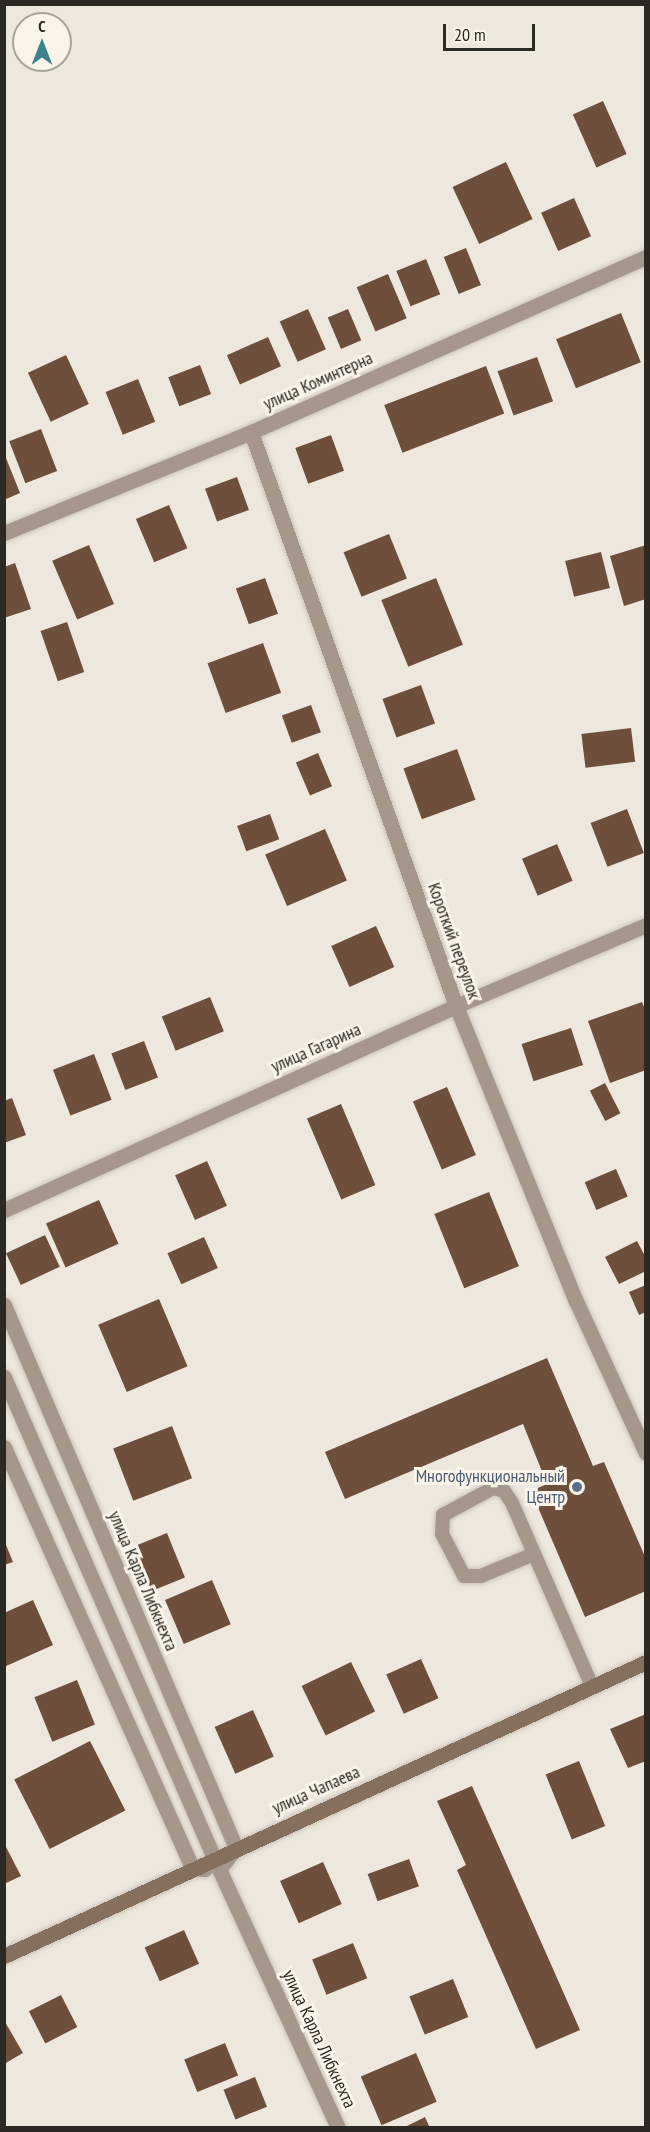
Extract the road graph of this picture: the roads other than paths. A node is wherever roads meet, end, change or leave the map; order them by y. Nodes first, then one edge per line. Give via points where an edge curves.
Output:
1 (645, 257) edge
2 (251, 432) junction
3 (4, 533) edge
4 (645, 925) edge
5 (456, 1006) junction
6 (4, 1210) edge
7 (4, 1305) edge
8 (4, 1377) edge
9 (4, 1447) edge
10 (645, 1453) edge
11 (534, 1554) junction
12 (645, 1662) edge
13 (592, 1686) junction
14 (236, 1848) junction
15 (216, 1863) junction
16 (192, 1868) junction
17 (4, 1956) edge
18 (338, 2127) edge

1 - 2 street, улица Коминтерна
2 - 3 street, улица Коминтерна
2 - 5 street, Короткий переулок
4 - 5 street, улица Гагарина
5 - 6 street, улица Гагарина
5 - 10 street, Короткий переулок via 576,1301
7 - 14 street, улица Карла Либкнехта
8 - 15 street, улица Карла Либкнехта
9 - 16 street
11 - 11 lane via 504,1491 494,1488 443,1515 442,1534 464,1576 481,1576
11 - 13 lane
12 - 13 main road, улица Чапаева
13 - 14 main road, улица Чапаева
14 - 15 main road, улица Чапаева
15 - 16 main road, улица Чапаева
15 - 18 street, улица Карла Либкнехта
16 - 17 main road, улица Чапаева

